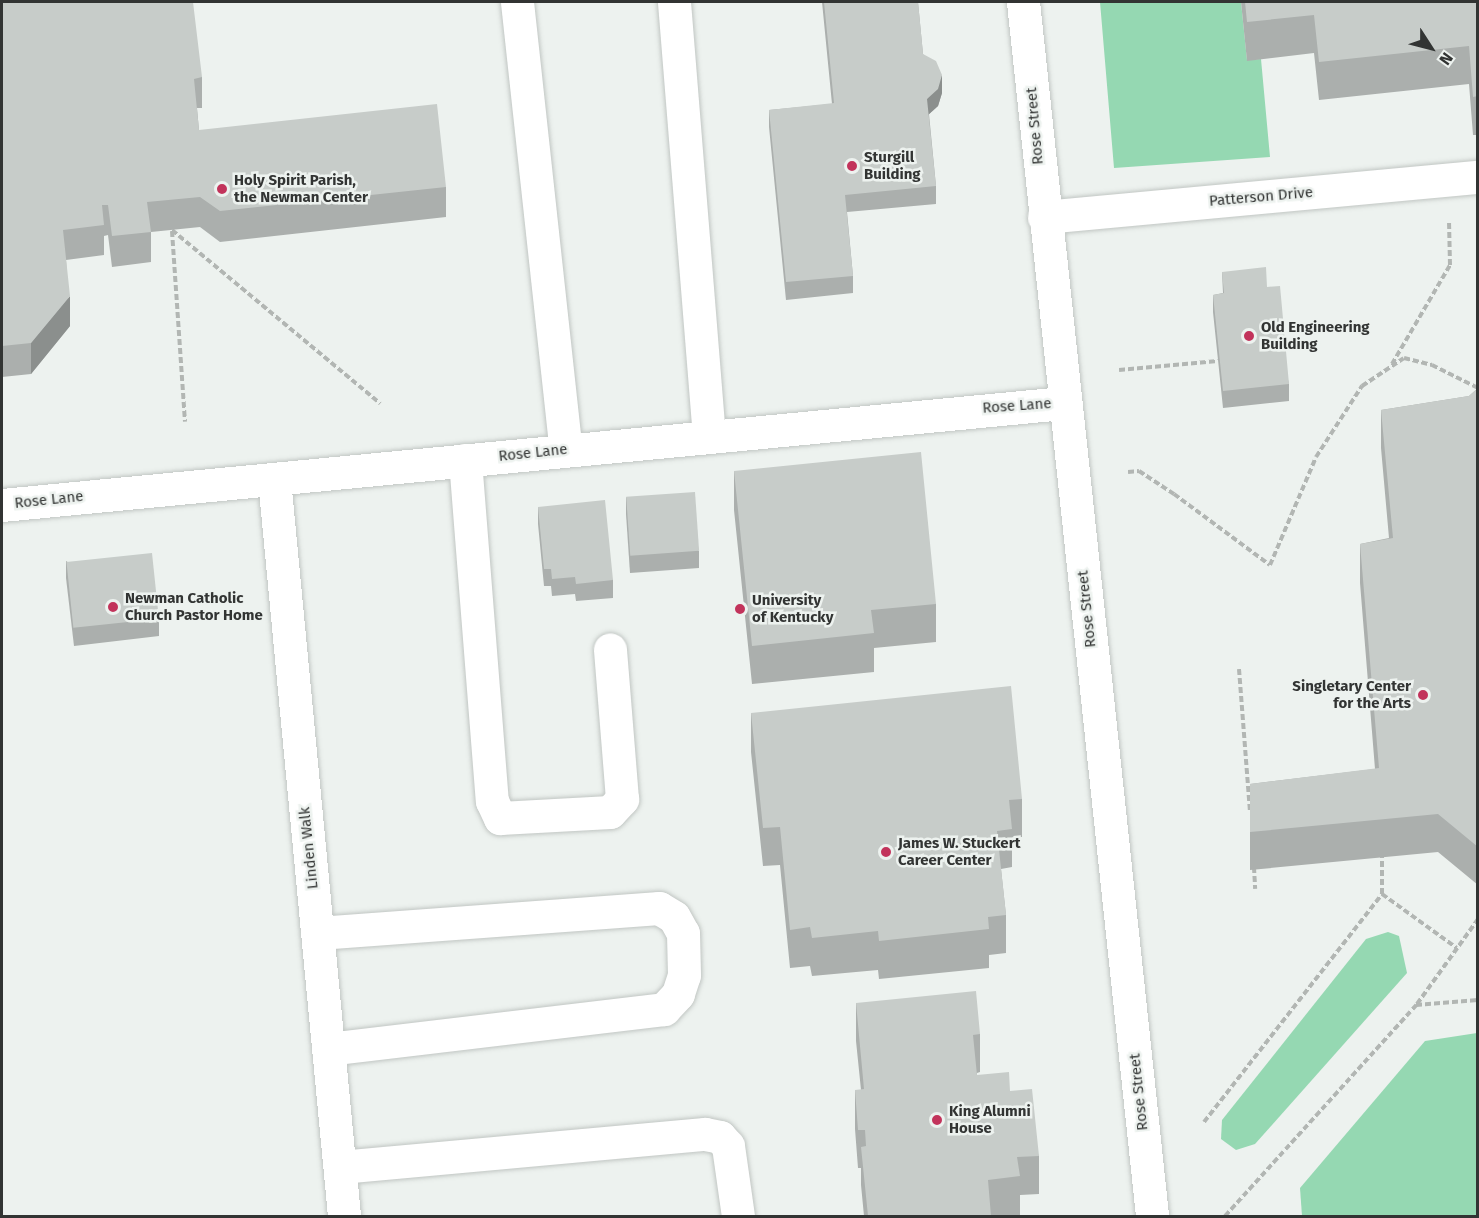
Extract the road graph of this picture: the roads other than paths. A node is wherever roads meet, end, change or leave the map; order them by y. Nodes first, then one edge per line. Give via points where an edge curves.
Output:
1 (517, 2) edge
2 (674, 2) edge
3 (1023, 2) edge
4 (1478, 177) edge
5 (1044, 217) junction
6 (1064, 403) junction
7 (709, 436) junction
8 (566, 450) junction
9 (465, 460) junction
10 (273, 479) junction
11 (2, 505) edge
12 (610, 649) dead end
13 (318, 933) junction
14 (328, 1048) junction
15 (340, 1167) junction
16 (344, 1216) edge
17 (738, 1216) edge
18 (1152, 1216) edge

1 - 8 street
2 - 7 street
3 - 5 street, Rose Street
4 - 5 street, Patterson Drive
5 - 6 street, Rose Street
6 - 7 street, Rose Lane
6 - 18 street, Rose Street
7 - 8 street, Rose Lane
8 - 9 street, Rose Lane
9 - 10 street, Rose Lane
9 - 12 street via 492,801 500,818 610,812 622,799
10 - 11 street, Rose Lane
10 - 13 street, Linden Walk
13 - 14 street, Linden Walk
13 - 14 street via 659,908 674,917 683,933 684,975 678,994 664,1009
14 - 15 street, Linden Walk
15 - 16 street, Linden Walk
15 - 17 street via 705,1134 720,1137 728,1146

